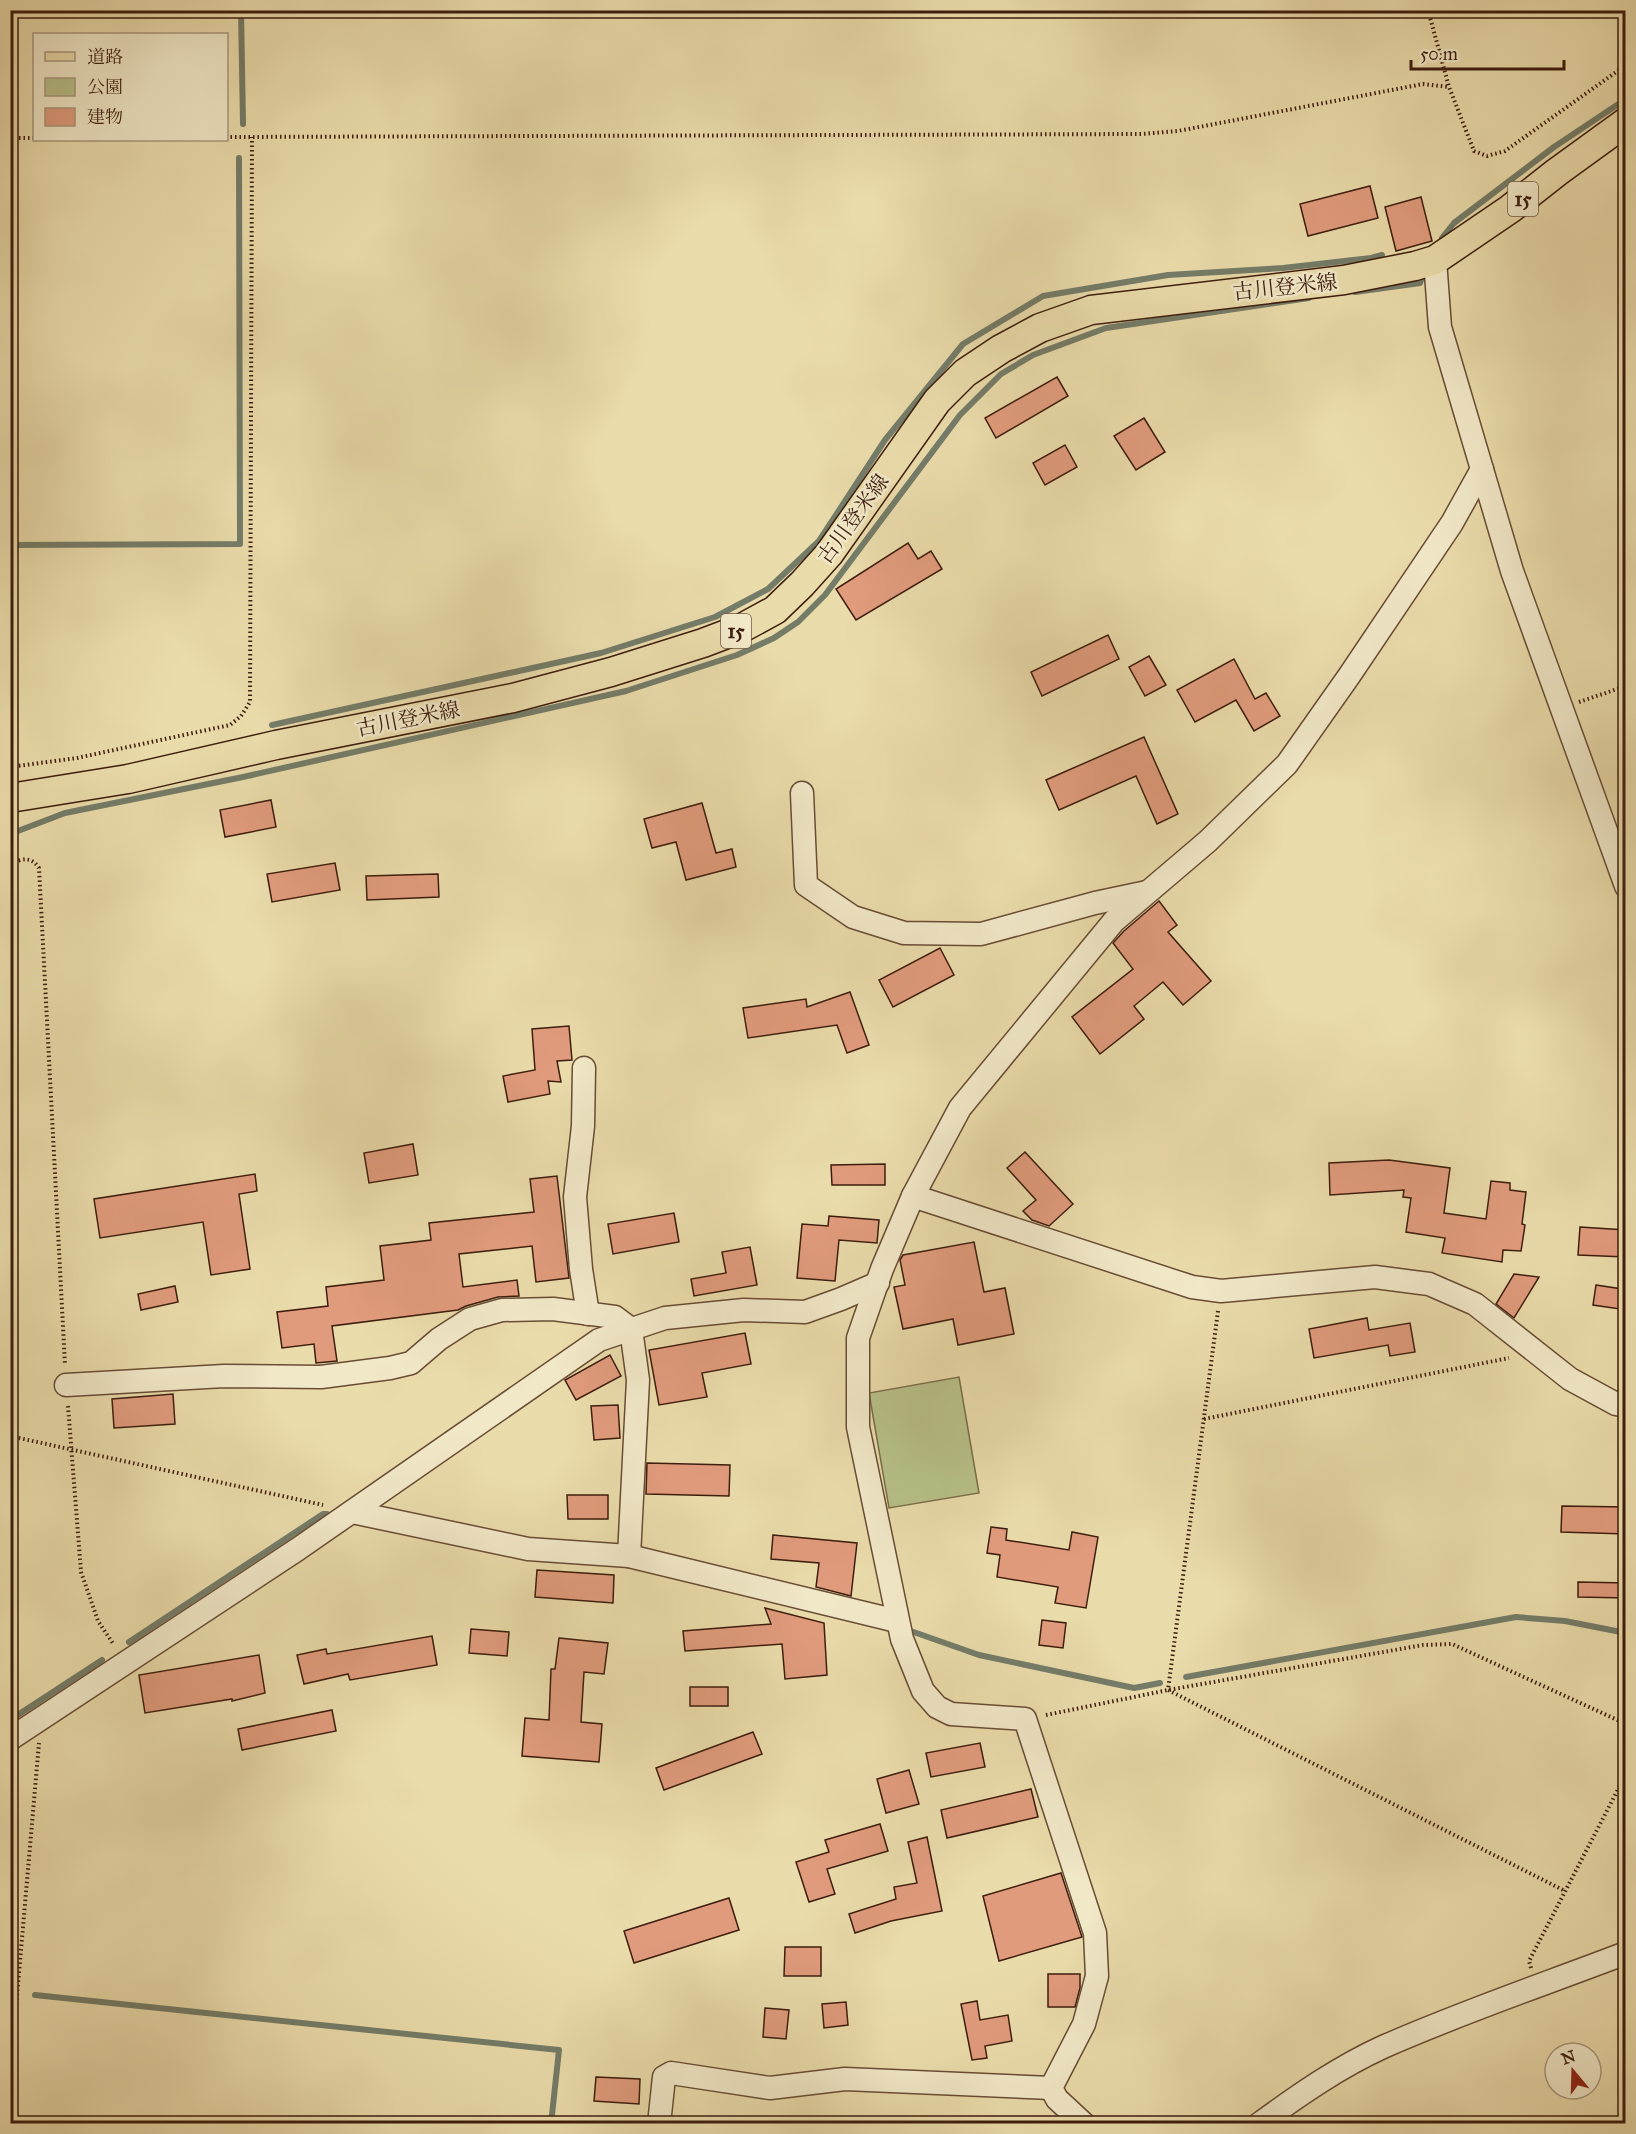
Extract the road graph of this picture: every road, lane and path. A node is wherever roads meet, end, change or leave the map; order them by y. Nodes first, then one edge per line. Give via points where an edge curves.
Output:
1 (1428, 10) edge
2 (1626, 65) edge
3 (1449, 87) junction
4 (1626, 122) edge
5 (228, 137) edge
6 (252, 137) junction
7 (10, 138) edge
8 (33, 138) edge
9 (1436, 260) junction
10 (1482, 469) junction
11 (1626, 686) edge
12 (1562, 708) junction
13 (10, 767) edge
14 (802, 793) dead end
15 (10, 798) edge
16 (10, 863) edge
17 (1626, 886) edge
18 (1148, 891) junction
19 (584, 1068) dead end
20 (913, 1196) junction
21 (878, 1283) junction
22 (1221, 1291) junction
23 (588, 1314) junction
24 (631, 1329) junction
25 (1536, 1352) junction
26 (66, 1385) junction
27 (1626, 1406) edge
28 (1204, 1419) junction
29 (10, 1436) edge
30 (71, 1449) junction
31 (352, 1512) junction
32 (629, 1556) junction
33 (899, 1629) junction
34 (126, 1663) junction
35 (1168, 1690) junction
36 (1024, 1719) junction
37 (1626, 1724) edge
38 (31, 1726) junction
39 (10, 1739) edge
40 (1626, 1774) edge
41 (1565, 1891) junction
42 (1626, 1953) edge
43 (1538, 1986) junction
44 (10, 2076) edge
45 (1052, 2088) junction
46 (659, 2124) edge
47 (1084, 2124) edge
48 (1259, 2124) edge

1 - 3 path
2 - 3 path via 1505,151 1487,156 1474,151
3 - 6 path via 1423,84 1178,131 1142,134
4 - 9 main road, 古川登米線 / 15
5 - 6 path
6 - 13 path via 250,702 230,725 77,759
7 - 8 path
9 - 10 street via 1440,327
9 - 15 main road, 古川登米線 / 15 via 1344,280 1091,310 1001,349 965,373 937,401 829,554 795,591 775,610 703,644 513,698 128,779
10 - 12 street via 1512,571
10 - 18 street via 1452,523 1287,764 1208,841
11 - 12 path
12 - 17 street
14 - 18 street via 806,885 853,917 904,933 981,934
16 - 26 path via 25,858 39,868
18 - 20 street via 1114,921 960,1108
19 - 23 street via 583,1126 575,1197
20 - 21 street
20 - 22 street via 1192,1287
21 - 24 street via 805,1312 744,1310 665,1318
21 - 33 street via 858,1338 858,1427
22 - 25 street via 1375,1277 1429,1284 1475,1304
22 - 28 path
23 - 24 street via 615,1317
23 - 26 street via 553,1309 502,1310 470,1319 411,1363 390,1368 321,1377 224,1376
24 - 31 street via 599,1340
24 - 32 street via 638,1380
25 - 27 street via 1570,1379
25 - 28 path
26 - 30 path
28 - 35 path
29 - 30 path
30 - 31 path
30 - 34 path via 81,1572 98,1620
31 - 32 street via 528,1549
31 - 34 street
32 - 33 street
33 - 36 street via 923,1691 937,1707 951,1714
34 - 38 street
35 - 36 path
35 - 37 path via 1423,1645 1452,1644
35 - 41 path
36 - 45 street via 1095,1933 1097,1976 1084,2024
38 - 39 street
38 - 44 path via 40,1745
40 - 41 path
41 - 43 path via 1528,1961
42 - 43 street
43 - 48 street via 1382,2048 1321,2080
45 - 46 street via 845,2079 770,2088 671,2073 664,2077
45 - 47 street

